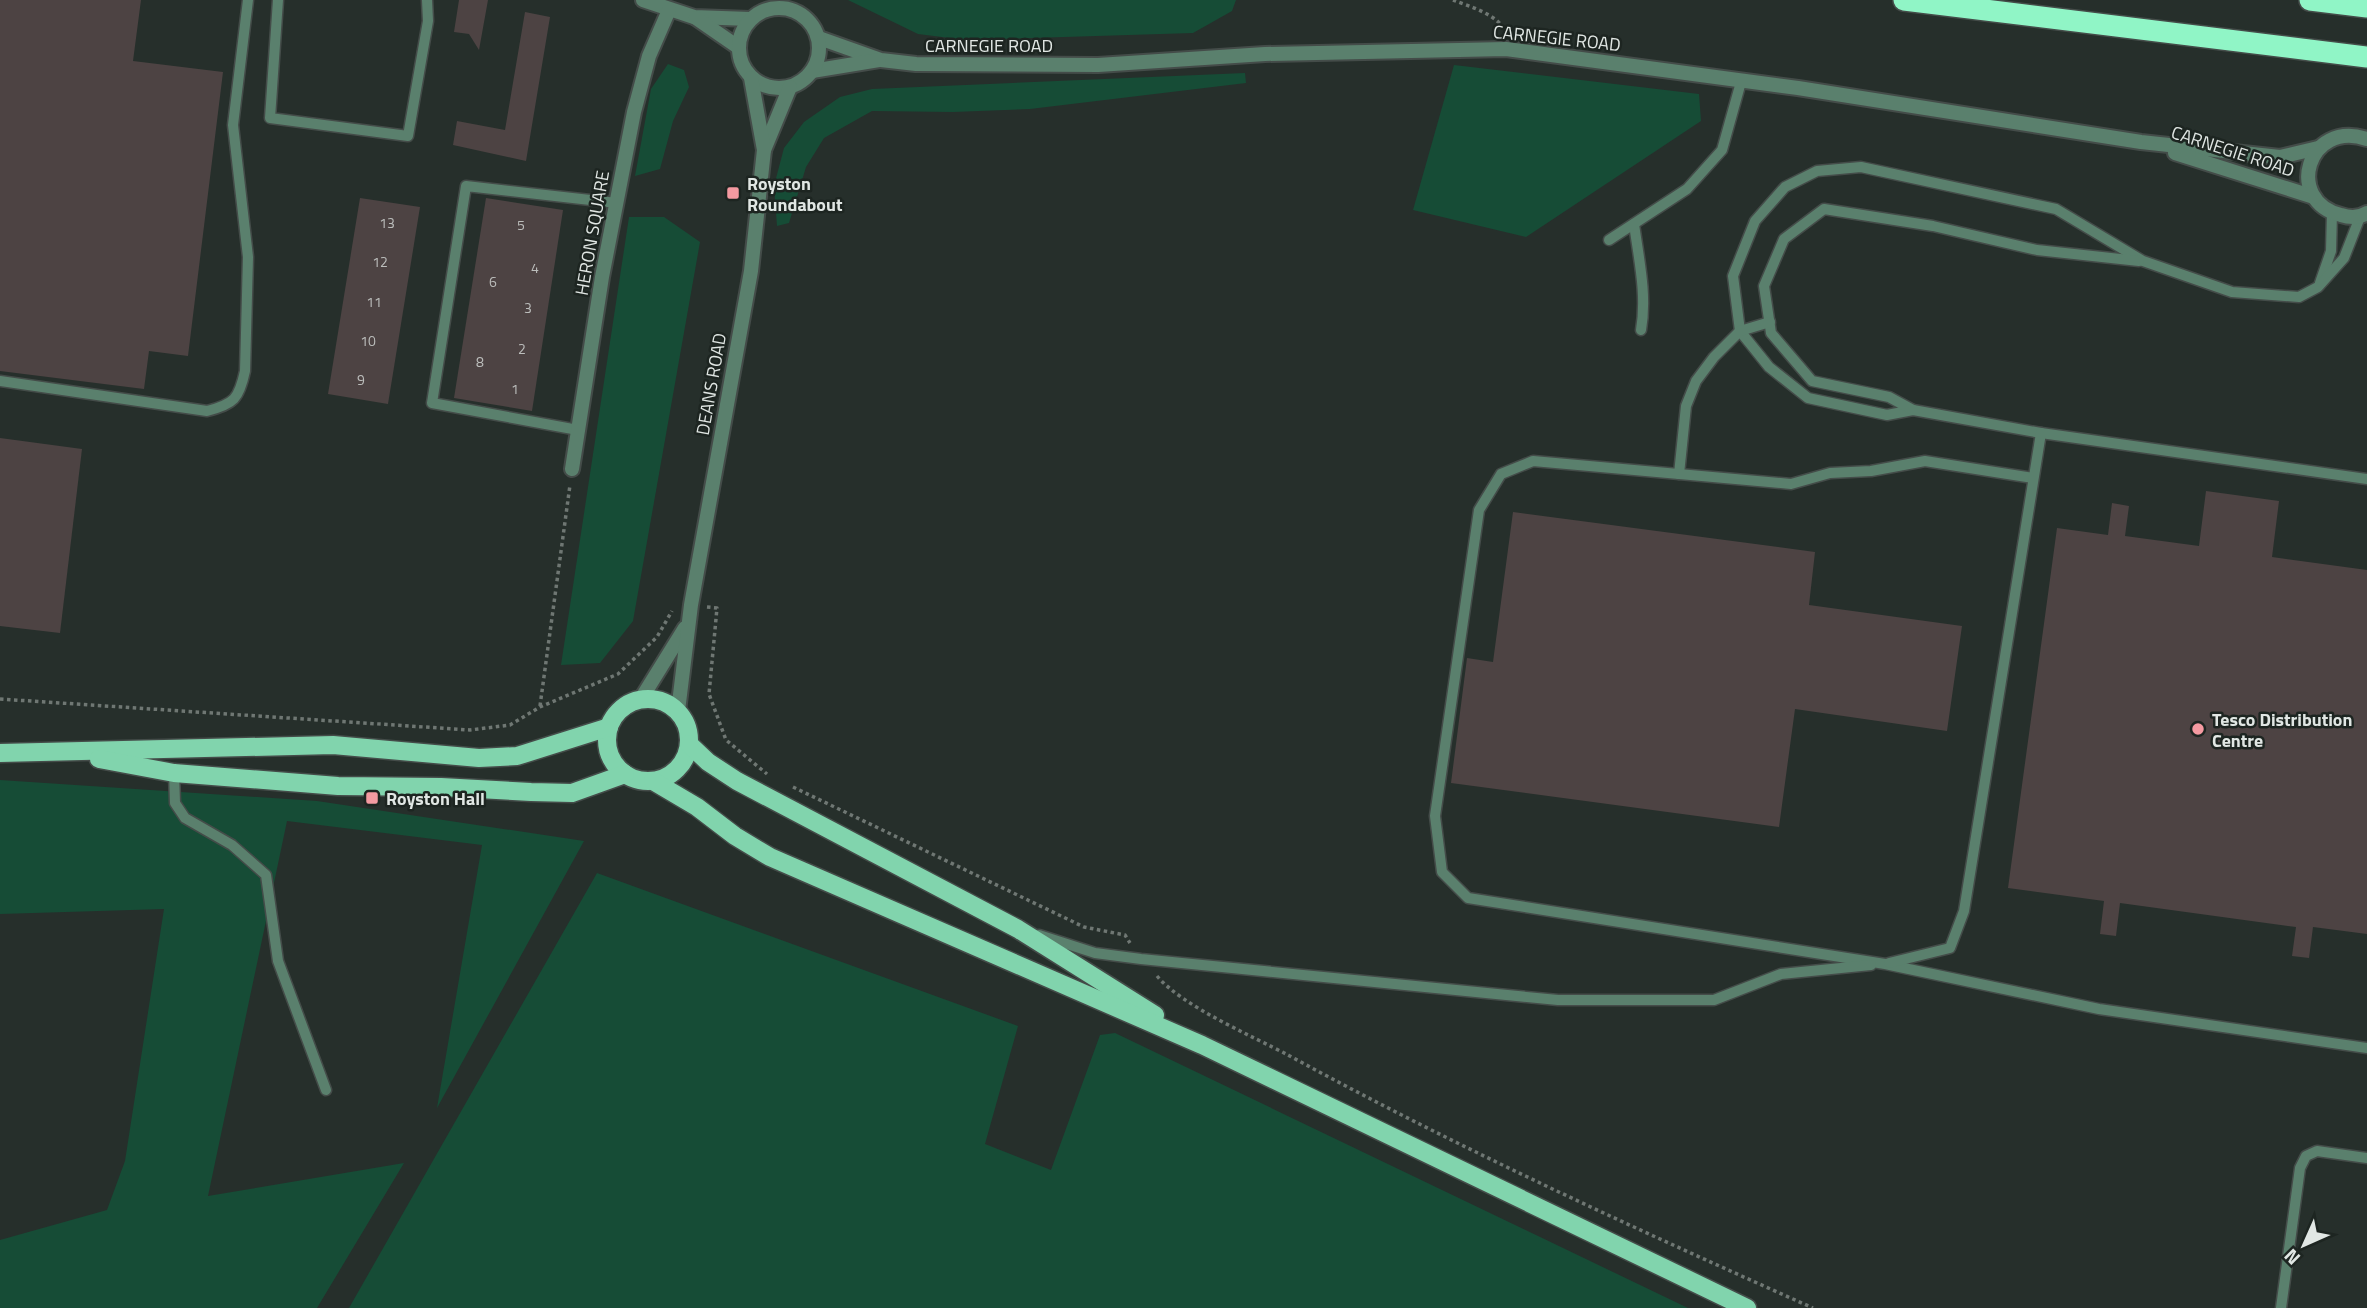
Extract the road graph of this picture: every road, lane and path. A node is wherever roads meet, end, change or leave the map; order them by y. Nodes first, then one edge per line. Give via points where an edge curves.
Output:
1 (248, 0) edge
2 (278, 0) edge
3 (428, 0) edge
4 (643, 0) edge
5 (1453, 0) edge
6 (1904, 0) edge
7 (2310, 0) edge
8 (773, 4) edge
9 (798, 6) edge
10 (2367, 7) edge
11 (669, 10) junction
12 (694, 17) junction
13 (750, 19) junction
14 (819, 38) junction
15 (738, 47) junction
16 (1506, 49) junction
17 (2367, 57) edge
18 (881, 60) junction
19 (813, 71) junction
20 (751, 78) junction
21 (1741, 82) junction
22 (790, 87) junction
23 (2367, 139) edge
24 (2141, 142) junction
25 (2318, 148) junction
26 (764, 150) junction
27 (2314, 197) junction
28 (617, 203) junction
29 (2332, 213) junction
30 (2363, 215) edge
31 (1634, 224) junction
32 (1609, 240) dead end
33 (2143, 261) junction
34 (2318, 287) junction
35 (1770, 322) junction
36 (1641, 330) dead end
37 (1740, 331) junction
38 (0, 381) edge
39 (1913, 410) junction
40 (578, 430) junction
41 (2040, 433) junction
42 (572, 469) joint
43 (1679, 474) junction
44 (2033, 478) junction
45 (2367, 479) edge
46 (691, 605) junction
47 (688, 623) junction
48 (0, 699) edge
49 (641, 699) junction
50 (540, 707) junction
51 (678, 711) junction
52 (609, 727) junction
53 (690, 744) junction
54 (62, 752) junction
55 (0, 753) edge
56 (174, 773) junction
57 (625, 774) junction
58 (769, 775) dead end
59 (653, 781) junction
60 (781, 781) dead end
61 (1018, 929) junction
62 (1142, 958) junction
63 (1885, 964) junction
64 (1202, 1045) junction
65 (2367, 1048) edge
66 (326, 1090) dead end
67 (2367, 1158) edge
68 (1747, 1308) edge
69 (1813, 1308) edge
70 (2281, 1308) edge

1 - 38 lane via 233,125 248,257 241,390 229,405 207,411
2 - 3 lane via 270,118 408,136
4 - 11 street
5 - 16 path via 1502,24 1507,33
6 - 17 highway
7 - 10 highway
8 - 9 street
8 - 13 street
9 - 14 street
11 - 12 street
11 - 28 street, HERON SQUARE via 643,78
12 - 13 street
12 - 15 street
13 - 15 street
14 - 18 street, CARNEGIE ROAD
14 - 19 street
15 - 20 street via 741,64
16 - 18 street, CARNEGIE ROAD via 1265,54 1098,65
16 - 21 street, CARNEGIE ROAD
18 - 19 street, CARNEGIE ROAD
19 - 22 street
20 - 22 street via 776,89
20 - 26 street, DEANS ROAD
21 - 24 street, CARNEGIE ROAD
21 - 31 lane via 1723,150 1687,189
22 - 26 street, DEANS ROAD
23 - 25 street, CARNEGIE ROAD via 2341,135
24 - 25 street, CARNEGIE ROAD via 2280,157
24 - 27 street, CARNEGIE ROAD
25 - 27 street, CARNEGIE ROAD via 2308,176
26 - 46 street, DEANS ROAD via 751,271
27 - 29 street, CARNEGIE ROAD
28 - 40 street, HERON SQUARE
28 - 40 lane via 466,186 432,403
29 - 30 street
29 - 34 lane via 2331,251
30 - 34 lane via 2343,258
31 - 32 lane
31 - 36 lane via 1643,285
33 - 34 lane via 2232,292 2299,297
33 - 35 lane via 2037,250 1933,226 1824,209 1784,239 1764,286
33 - 37 lane via 2056,209 1861,167 1817,171 1785,187 1755,221 1733,276
35 - 37 lane
35 - 39 lane via 1771,333 1812,381 1889,397
37 - 39 lane via 1769,367 1808,398 1887,415
37 - 43 lane via 1696,381 1686,406
39 - 41 lane
40 - 42 street, HERON SQUARE
41 - 44 lane
41 - 45 lane
42 - 50 path
43 - 44 lane via 1791,485 1830,473 1925,461
43 - 63 lane via 1533,461 1502,474 1479,510 1435,816 1442,872 1468,898
44 - 63 lane via 1964,911 1950,948
46 - 47 street, DEANS ROAD
46 - 50 path via 676,604 657,637 618,674
46 - 58 path via 717,608 709,694 726,740
47 - 49 street, DEANS ROAD
47 - 51 street, DEANS ROAD
48 - 50 path via 470,730 510,725
49 - 51 main road via 661,701
49 - 52 main road via 617,713
51 - 53 main road via 686,722
52 - 54 main road via 517,756 480,758 333,744
52 - 57 main road via 610,753
53 - 59 main road via 679,767
53 - 61 main road via 737,781
54 - 55 main road
54 - 56 main road
56 - 57 main road via 338,786 572,793
56 - 66 lane via 175,803 185,818 232,845 266,875 278,961
57 - 59 main road
59 - 64 main road via 770,857
60 - 62 path via 1084,927 1125,935
61 - 62 lane via 1095,953
61 - 64 main road
62 - 63 lane via 1559,1000 1714,1000 1781,974
62 - 69 path via 1161,982 1185,1000 1315,1070 1613,1218
63 - 65 lane via 2099,1009
64 - 68 main road
67 - 70 lane via 2318,1151 2306,1156 2300,1168

